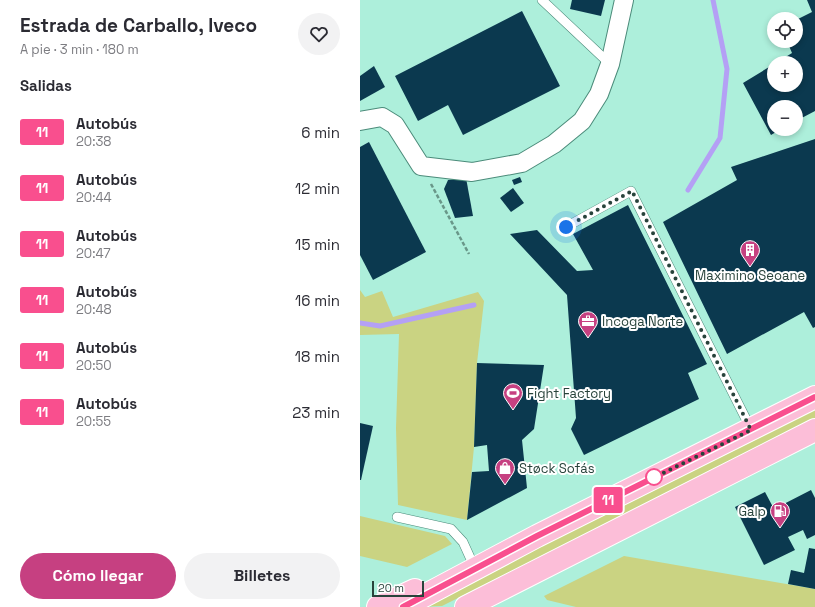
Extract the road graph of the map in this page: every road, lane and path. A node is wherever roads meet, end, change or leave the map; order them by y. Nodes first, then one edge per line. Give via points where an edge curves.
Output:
1 (542, 0) edge
2 (624, 0) edge
3 (610, 64) junction
4 (360, 121) edge
5 (421, 166) junction
6 (566, 227) dead end
7 (469, 254) dead end
8 (815, 396) edge
9 (751, 430) junction
10 (815, 430) edge
11 (397, 517) dead end
12 (537, 536) junction
13 (473, 564) junction
14 (475, 603) edge
15 (378, 607) edge
16 (403, 607) edge

1 - 3 lane
2 - 3 street
3 - 5 street via 599,94 582,121 554,144 522,163 472,172
4 - 5 street via 382,117 395,125
5 - 7 path
6 - 9 lane via 632,191
8 - 9 main road
9 - 12 main road
10 - 14 main road
11 - 13 lane via 451,529 463,542
12 - 13 main road
12 - 16 main road
13 - 15 main road

